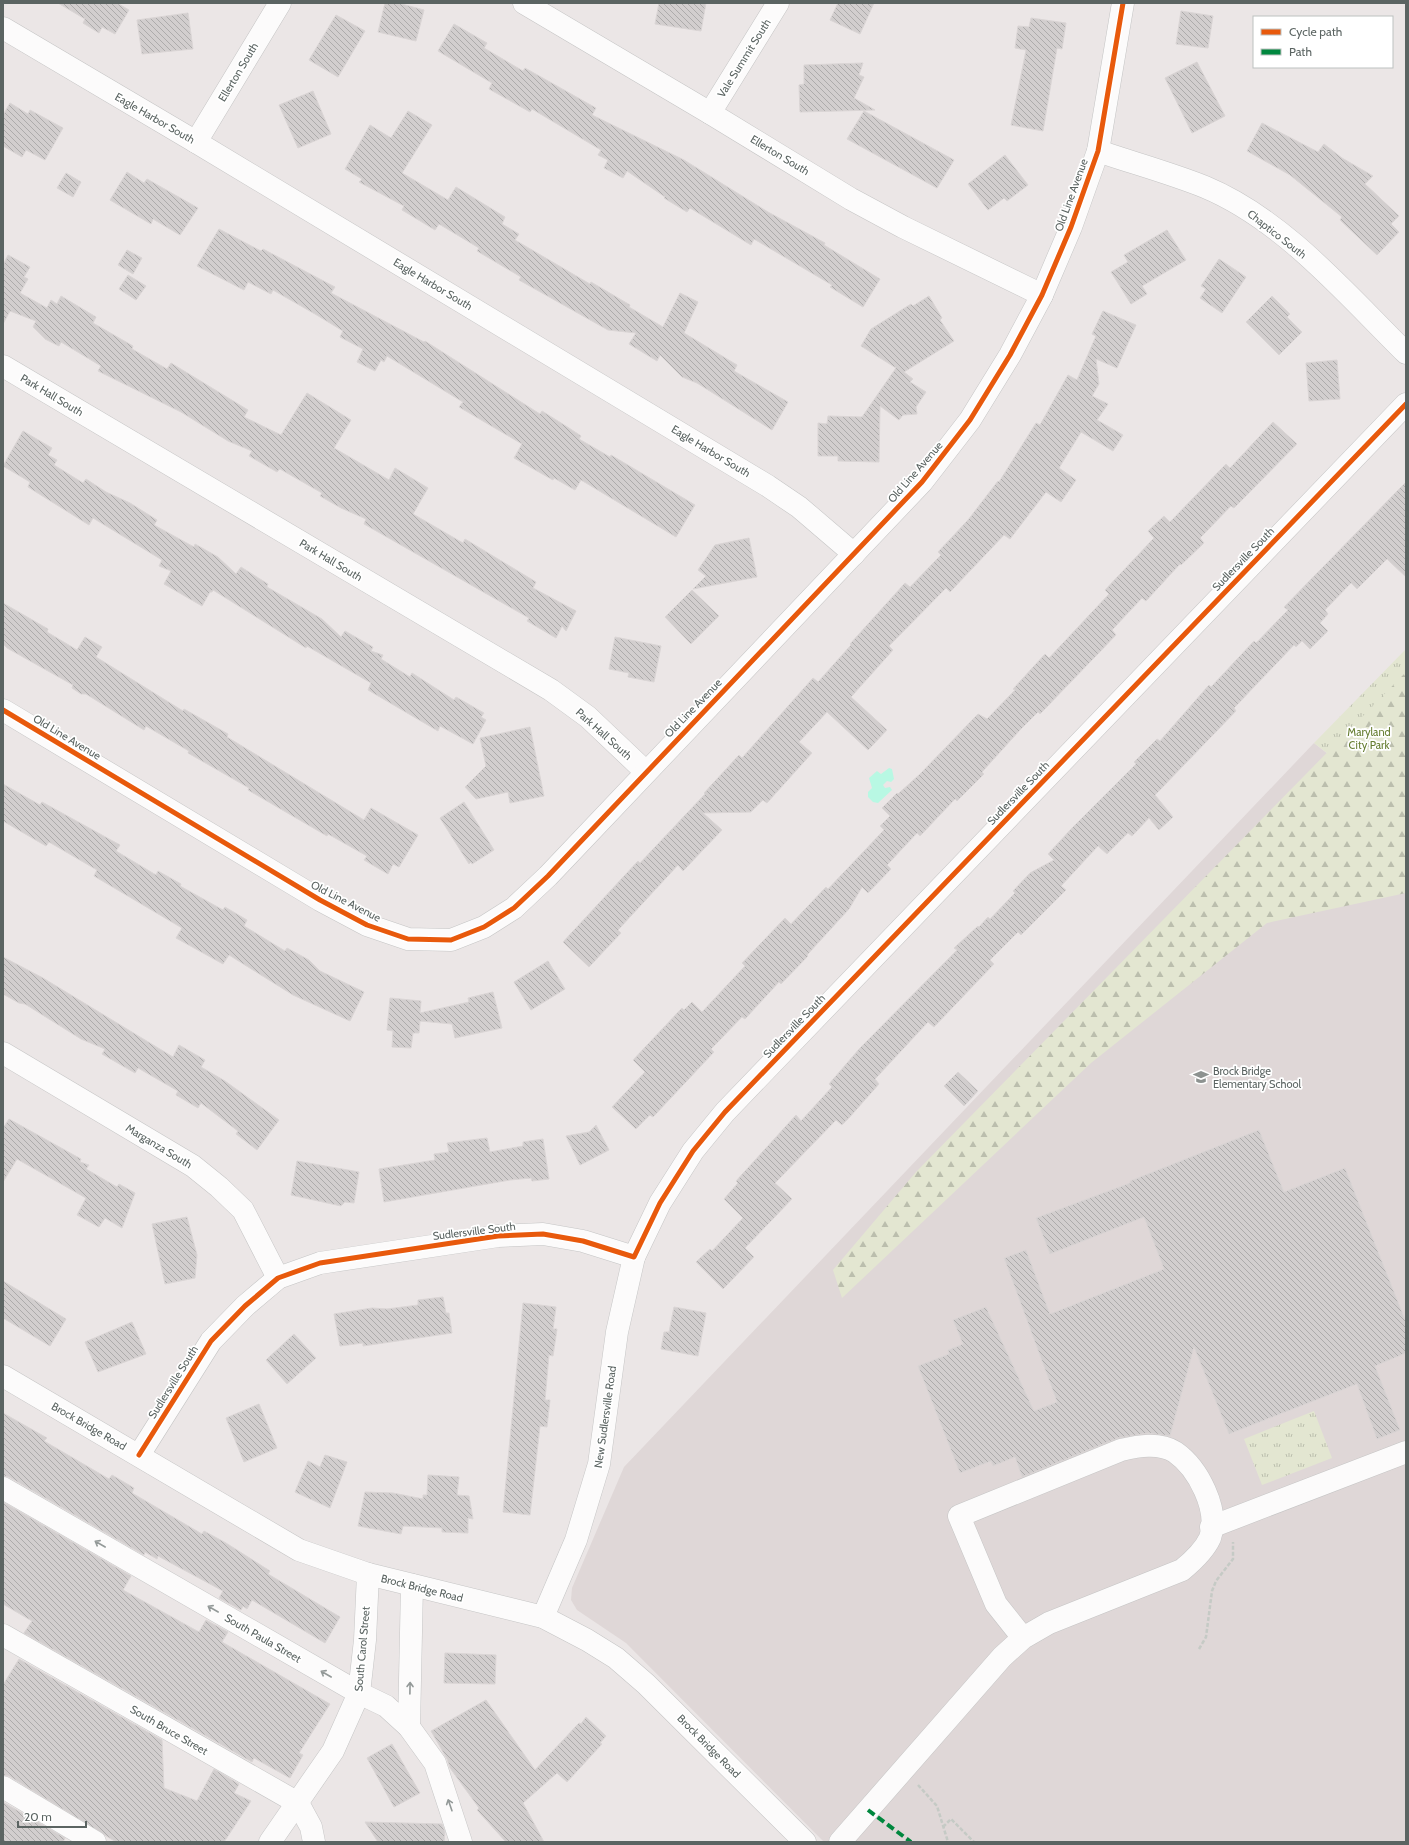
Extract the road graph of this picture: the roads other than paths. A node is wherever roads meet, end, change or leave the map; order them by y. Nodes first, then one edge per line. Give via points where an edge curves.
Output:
1 (280, 3) edge
2 (524, 3) edge
3 (778, 3) edge
4 (1123, 3) edge
5 (3, 28) edge
6 (710, 113) junction
7 (196, 142) junction
8 (1098, 151) junction
9 (1042, 295) junction
10 (1406, 353) edge
11 (3, 366) edge
12 (1406, 404) edge
13 (854, 554) junction
14 (3, 710) edge
15 (646, 772) junction
16 (3, 1053) edge
17 (634, 1257) junction
18 (278, 1278) junction
19 (3, 1376) edge
20 (1406, 1452) edge
21 (139, 1455) junction
22 (3, 1488) edge
23 (1218, 1524) junction
24 (368, 1574) junction
25 (412, 1585) junction
26 (543, 1617) junction
27 (3, 1634) edge
28 (1023, 1638) junction
29 (359, 1693) junction
30 (409, 1727) junction
31 (3, 1787) edge
32 (298, 1804) junction
33 (96, 1842) edge
34 (270, 1842) edge
35 (314, 1842) edge
36 (462, 1842) edge
37 (805, 1842) edge
38 (840, 1842) edge

1 - 7 street, Ellerton South
2 - 6 street, Ellerton South
3 - 6 street, Vale Summit South
4 - 8 street, Old Line Avenue
5 - 7 street, Eagle Harbor South
6 - 9 street, Ellerton South via 896,224
7 - 13 street, Eagle Harbor South via 768,486 800,507
8 - 9 street, Old Line Avenue via 1071,227
8 - 10 street, Chaptico South via 1205,187 1253,214 1297,246
9 - 13 street, Old Line Avenue via 1010,355 970,420 922,482
11 - 15 street, Park Hall South via 551,690 588,718
12 - 17 street, Sudlersville South via 725,1112 693,1151 660,1203
13 - 15 street, Old Line Avenue
14 - 15 street, Old Line Avenue via 320,900 367,925 408,939 451,940 484,927 514,908 548,876
16 - 18 street, Marganza South via 193,1166 219,1186 243,1210
17 - 18 street, Sudlersville South via 583,1241 543,1234 498,1236 320,1263
17 - 26 street, New Sudlersville Road via 617,1332 599,1464 576,1540
18 - 21 street, Sudlersville South via 245,1306 211,1341
19 - 21 street, Brock Bridge Road
20 - 23 street
21 - 24 street, Brock Bridge Road via 299,1550
29 -> 22 street, South Paula Street
23 - 28 street via 1199,1555 1182,1570 1049,1623
23 - 28 street via 1213,1517 1202,1484 1187,1464 1174,1452 1159,1446 1142,1445 1121,1450 959,1516 996,1604
24 - 25 street, Brock Bridge Road
24 - 29 street, South Carol Street
25 - 26 street, Brock Bridge Road
30 -> 25 street
26 - 37 street, Brock Bridge Road via 616,1658 646,1684
27 - 32 street, South Bruce Street
28 - 38 street via 1002,1658
29 - 30 street, South Paula Street via 386,1706
29 - 32 street, South Carol Street via 333,1752
36 -> 30 street, South Paula Street via 435,1763
31 - 33 street
32 - 34 street, South Carol Street
32 - 35 street via 311,1827

